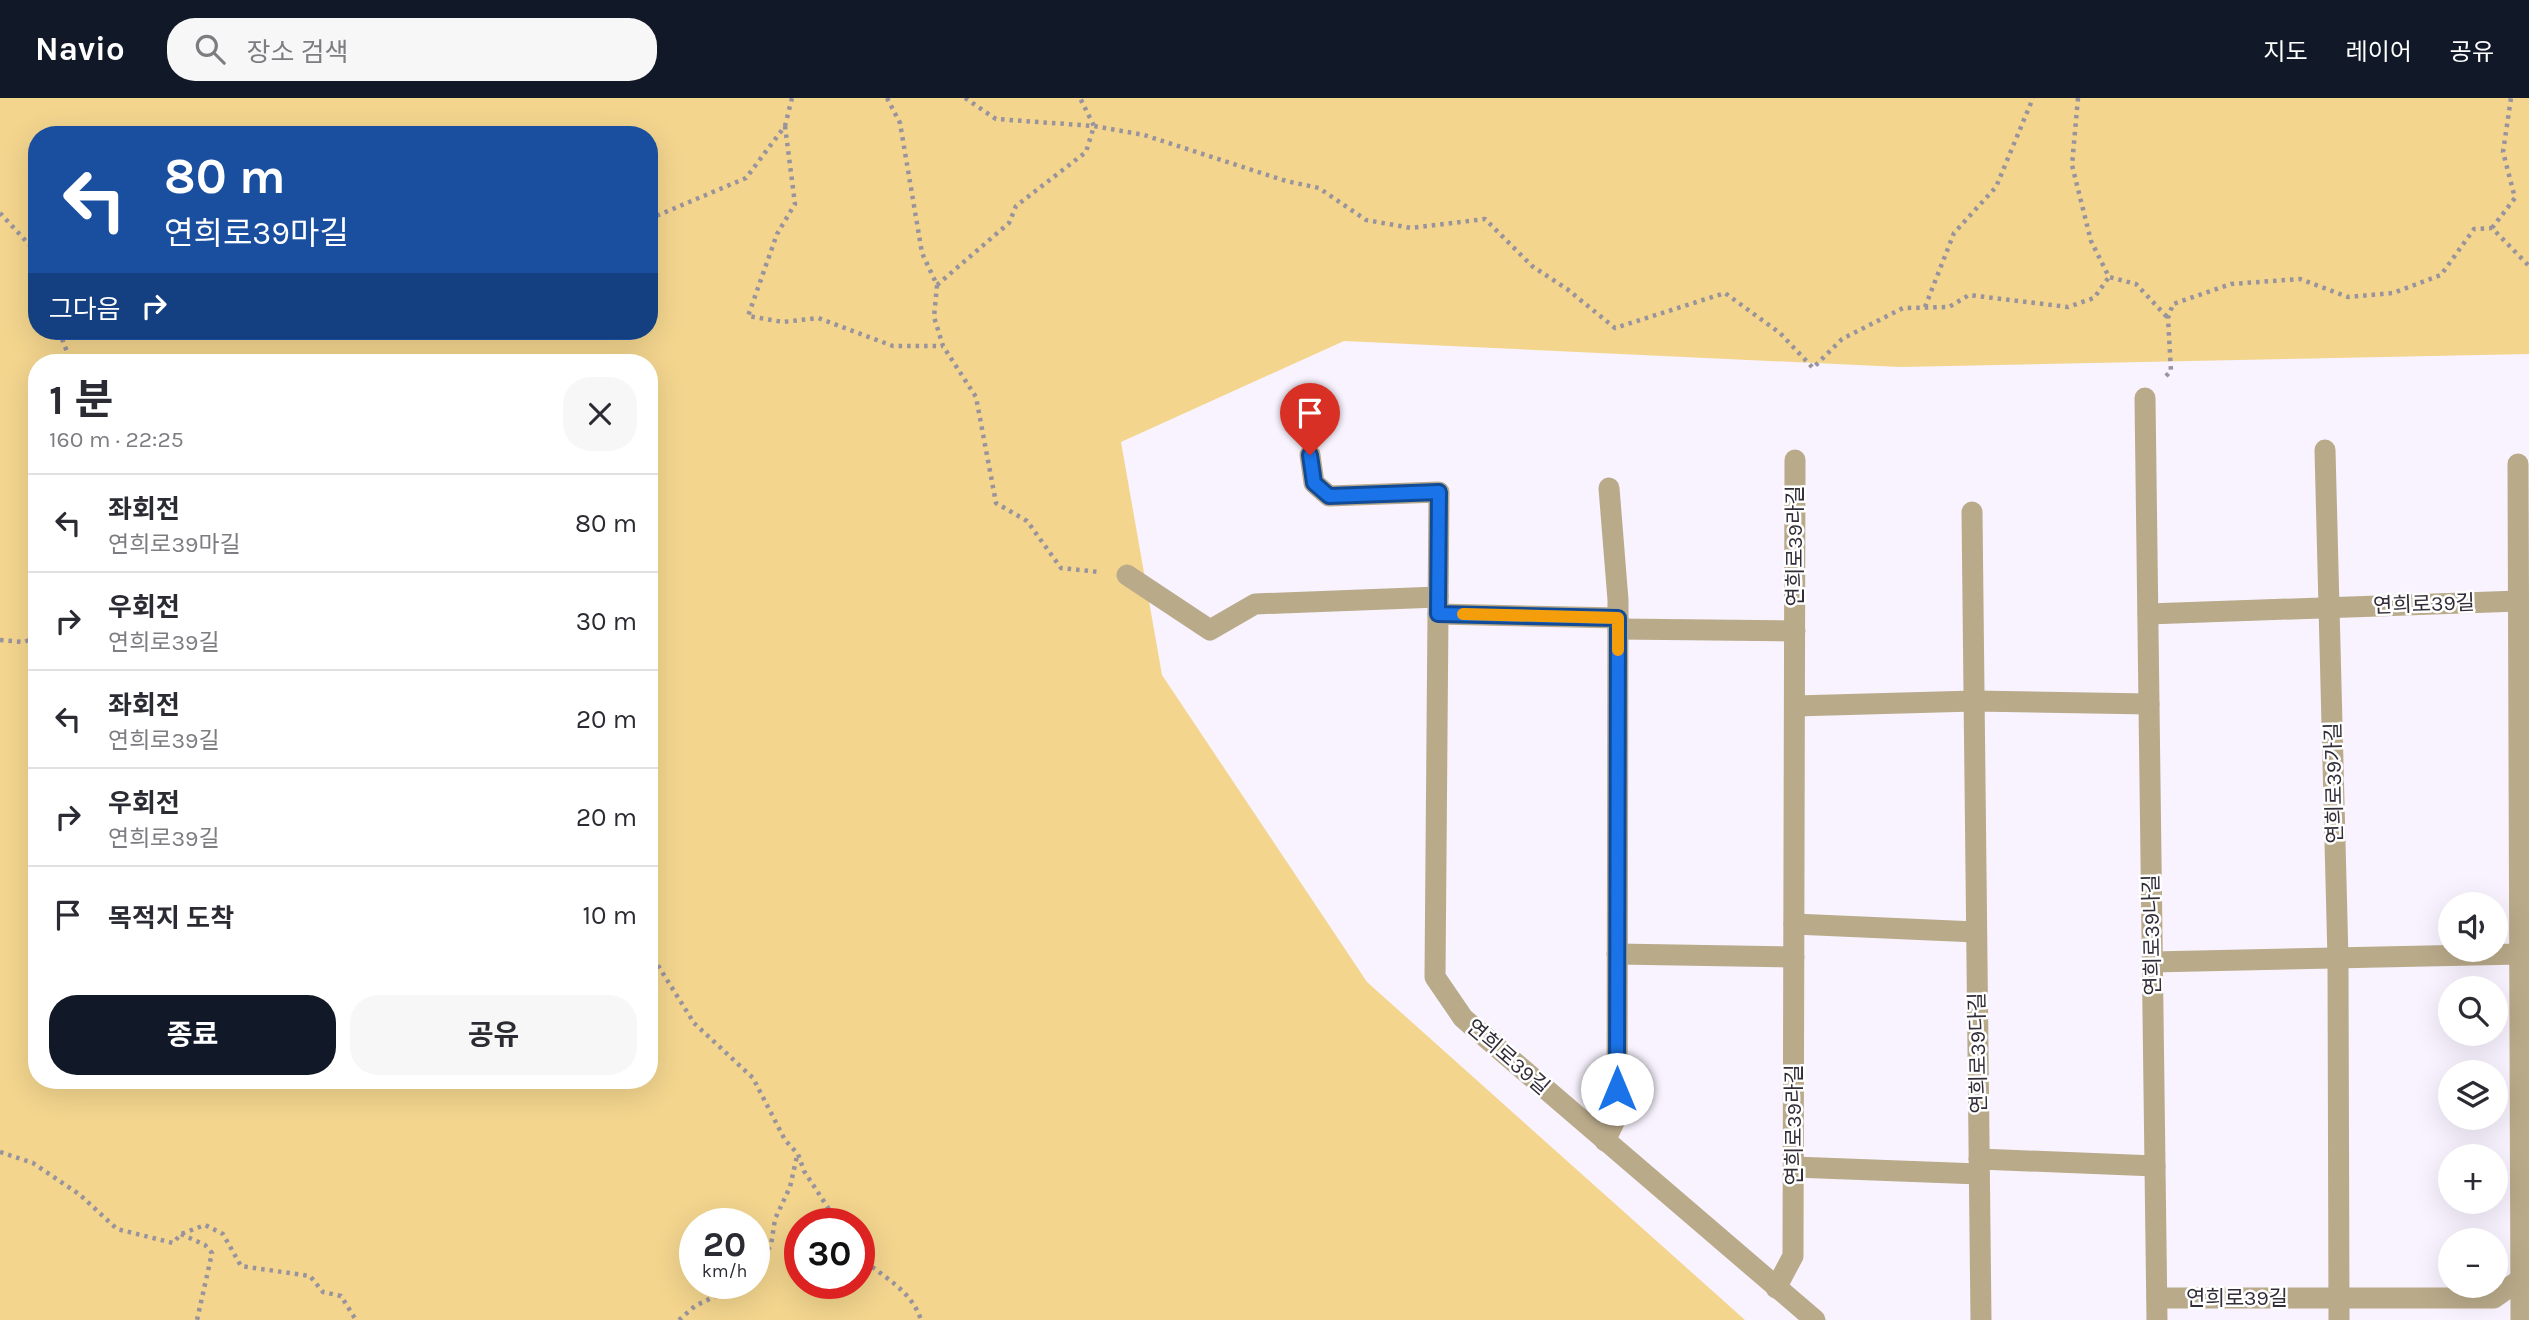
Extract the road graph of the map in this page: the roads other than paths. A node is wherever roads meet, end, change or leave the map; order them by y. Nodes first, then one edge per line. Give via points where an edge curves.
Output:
1 (2145, 398) road end
2 (2325, 450) dead end
3 (1310, 455) dead end
4 (1795, 460) dead end
5 (2518, 464) dead end
6 (1608, 488) dead end
7 (1972, 512) dead end
8 (1127, 575) road end
9 (2519, 601) junction
10 (1438, 606) junction
11 (2329, 606) junction
12 (2148, 614) junction
13 (1618, 624) junction
14 (1795, 632) junction
15 (1974, 701) junction
16 (2149, 704) junction
17 (1794, 706) junction
18 (2524, 709) edge
19 (1794, 924) junction
20 (1976, 932) junction
21 (1618, 954) junction
22 (2520, 954) junction
23 (1794, 957) junction
24 (2338, 959) junction
25 (2152, 962) junction
26 (1605, 1141) junction
27 (1979, 1166) junction
28 (2155, 1166) junction
29 (1794, 1167) junction
30 (2525, 1279) edge
31 (1776, 1289) junction
32 (2157, 1298) junction
33 (2339, 1298) junction
34 (1815, 1320) edge
35 (1981, 1320) edge
36 (2157, 1320) edge
37 (2339, 1320) edge
38 (2521, 1320) edge

1 - 12 street, 연희로39나길
2 - 11 street, 연희로39가길
3 - 10 street, 연희로39길 via 1314,483 1329,496 1439,492
4 - 14 street, 연희로39라길
5 - 9 street
6 - 13 street
7 - 15 street, 연희로39다길
8 - 10 street via 1210,630 1255,604
9 - 11 street, 연희로39길
9 - 18 street
10 - 13 street, 연희로39라길
10 - 26 street, 연희로39길 via 1435,977 1463,1018
11 - 12 street
11 - 24 street, 연희로39가길
12 - 16 street, 연희로39나길
13 - 14 street, 연희로39라길
13 - 21 street
14 - 17 street, 연희로39라길
15 - 16 street
15 - 17 street
15 - 20 street, 연희로39다길
16 - 25 street, 연희로39나길
17 - 19 street, 연희로39라길
18 - 22 street
19 - 20 street
19 - 23 street, 연희로39라길
20 - 27 street, 연희로39다길
21 - 23 street
21 - 26 street via 1617,1116
22 - 24 street
22 - 30 street
23 - 29 street, 연희로39라길
24 - 25 street
24 - 33 street, 연희로39가길
25 - 28 street, 연희로39나길
26 - 31 street, 연희로39길
27 - 28 street
27 - 29 street
27 - 35 street, 연희로39다길
28 - 32 street, 연희로39나길
29 - 31 street, 연희로39라길 via 1793,1256
30 - 33 street, 연희로39길 via 2494,1298
30 - 38 street
31 - 34 street, 연희로39길
32 - 33 street, 연희로39길
32 - 36 street, 연희로39길
33 - 37 street

